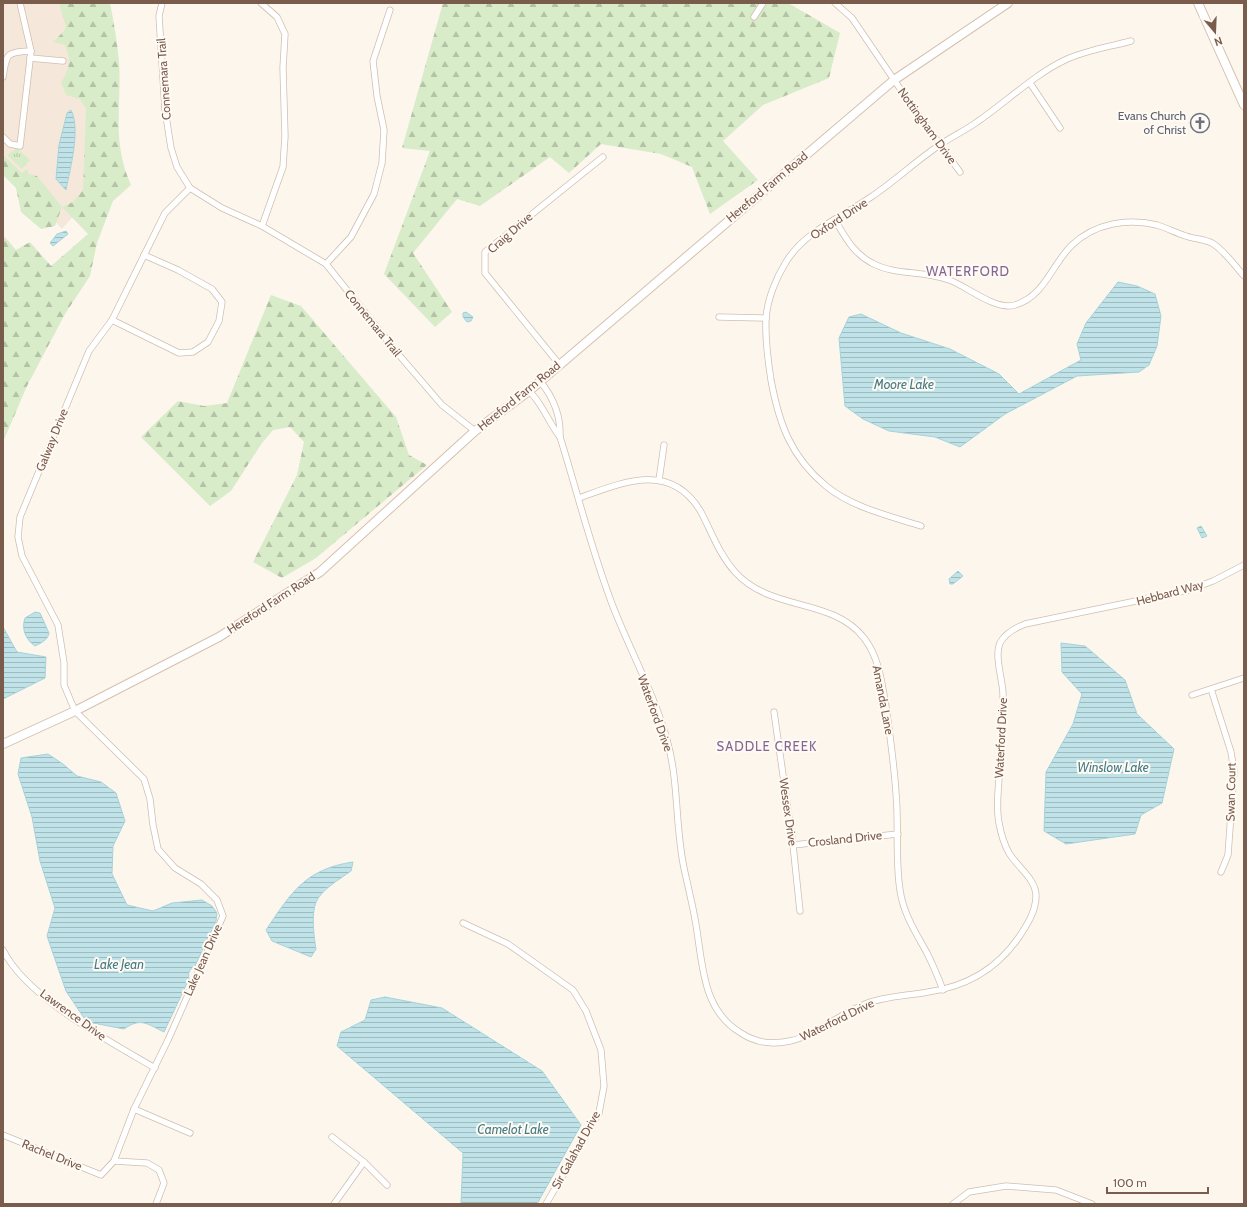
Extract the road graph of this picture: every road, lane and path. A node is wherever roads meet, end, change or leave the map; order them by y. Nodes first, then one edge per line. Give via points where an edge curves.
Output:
1 (20, 3) edge
2 (162, 3) edge
3 (261, 3) edge
4 (764, 3) edge
5 (835, 3) edge
6 (1008, 3) edge
7 (1198, 3) edge
8 (390, 10) dead end
9 (754, 17) dead end
10 (1131, 41) dead end
11 (31, 51) junction
12 (30, 58) junction
13 (63, 61) dead end
14 (3, 76) edge
15 (894, 80) junction
16 (1030, 83) junction
17 (1244, 105) edge
18 (1060, 128) dead end
19 (3, 137) edge
20 (940, 144) junction
21 (603, 157) dead end
22 (960, 172) dead end
23 (190, 188) junction
24 (835, 220) junction
25 (262, 226) junction
26 (144, 255) junction
27 (326, 264) junction
28 (1244, 276) edge
29 (719, 317) dead end
30 (766, 318) junction
31 (112, 320) junction
32 (559, 364) junction
33 (540, 381) junction
34 (529, 391) junction
35 (558, 414) junction
36 (548, 418) junction
37 (475, 432) junction
38 (560, 437) junction
39 (664, 445) dead end
40 (659, 480) junction
41 (579, 498) junction
42 (921, 526) dead end
43 (1244, 565) edge
44 (1116, 606) joint
45 (1244, 678) edge
46 (1211, 689) junction
47 (1192, 695) dead end
48 (75, 711) junction
49 (774, 712) dead end
50 (3, 744) edge
51 (898, 834) junction
52 (793, 845) junction
53 (1221, 872) dead end
54 (800, 912) dead end
55 (463, 924) dead end
56 (3, 950) edge
57 (943, 990) junction
58 (154, 1068) junction
59 (134, 1109) junction
60 (190, 1133) dead end
61 (3, 1135) edge
62 (332, 1137) dead end
63 (114, 1161) junction
64 (364, 1162) junction
65 (101, 1175) joint
66 (387, 1185) dead end
67 (156, 1204) edge
68 (334, 1204) edge
69 (546, 1204) edge
70 (953, 1204) edge
71 (1092, 1204) edge

1 - 11 street
2 - 23 street, Connemara Trail via 159,16 171,148 177,167
3 - 25 street via 277,17 284,34 285,136 283,167
4 - 9 street
5 - 15 street, Nottingham Drive via 852,18
6 - 15 street, Hereford Farm Road
7 - 17 street
8 - 27 street via 373,61 384,130 382,163 374,194 351,237
10 - 16 street, Oxford Drive via 1064,60
11 - 12 street
11 - 14 street via 9,54 5,59
12 - 13 street
12 - 19 street via 20,146 10,144
15 - 20 street, Nottingham Drive
15 - 32 street, Hereford Farm Road
16 - 18 street
16 - 20 street, Oxford Drive via 977,122
20 - 22 street, Nottingham Drive
20 - 24 street, Oxford Drive via 870,198
21 - 32 street, Craig Drive via 485,252 485,273
23 - 25 street, Connemara Trail via 222,208
23 - 26 street, Galway Drive via 165,213
24 - 28 street via 849,244 872,263 906,273 947,279 990,302 1003,305 1014,306 1037,292 1064,254 1083,237 1096,230 1124,222 1159,226 1212,244
24 - 30 street, Oxford Drive via 800,245 787,261 769,299
25 - 27 street, Connemara Trail
26 - 31 street, Galway Drive
26 - 31 street via 212,289 222,302 219,321 208,342 193,352 179,353
27 - 37 street, Connemara Trail via 442,405
29 - 30 street
30 - 42 street, Oxford Drive via 768,362 777,411 783,430 801,462 828,488 846,499
31 - 48 street, Galway Drive via 89,351 20,518 18,537 22,556 58,624 64,662 64,685
32 - 33 street, Hereford Farm Road
33 - 34 street, Hereford Farm Road
33 - 35 street, Waterford Drive via 547,389
34 - 36 street, Waterford Drive
34 - 37 street, Hereford Farm Road
35 - 36 street
35 - 38 street, Waterford Drive
36 - 38 street, Waterford Drive
37 - 48 street, Hereford Farm Road via 320,572 219,637
38 - 41 street, Waterford Drive
39 - 40 street
40 - 41 street, Amanda Lane via 633,480
40 - 51 street, Amanda Lane via 669,483 691,498 725,560 750,585 778,599 823,610 838,617 864,637 872,651 883,689 896,793
41 - 57 street, Waterford Drive via 614,607 667,739 682,858 708,995 717,1013 730,1027 747,1037 779,1044 796,1040 866,1003 886,997
43 - 44 street, Hebbard Way via 1189,590
44 - 57 street, Waterford Drive via 1025,624 1012,630 1000,642 998,651 1003,693 997,804 999,822 1003,840 1035,889 1036,900 1033,913 1010,950 976,977
45 - 46 street
46 - 47 street
46 - 53 street, Swan Court via 1231,752 1234,770 1228,855
48 - 50 street, Hereford Farm Road
48 - 58 street, Lake Jean Drive via 144,779 158,849 175,868 201,884 217,900 223,916
49 - 52 street, Wessex Drive
51 - 52 street, Crosland Drive
51 - 57 street, Amanda Lane via 900,891 906,912
52 - 54 street, Wessex Drive
55 - 69 street, Sir Galahad Drive via 508,944 573,990 586,1012 601,1050 604,1086 600,1113
56 - 58 street, Lawrence Drive via 10,963 45,997 92,1031
58 - 59 street, Lake Jean Drive
59 - 60 street
59 - 63 street, Lake Jean Drive
61 - 65 street, Rachel Drive
62 - 64 street
63 - 65 street, Lake Jean Drive
63 - 67 street via 147,1163 159,1170 164,1183
64 - 66 street
64 - 68 street
70 - 71 street via 969,1192 1006,1186 1056,1190

